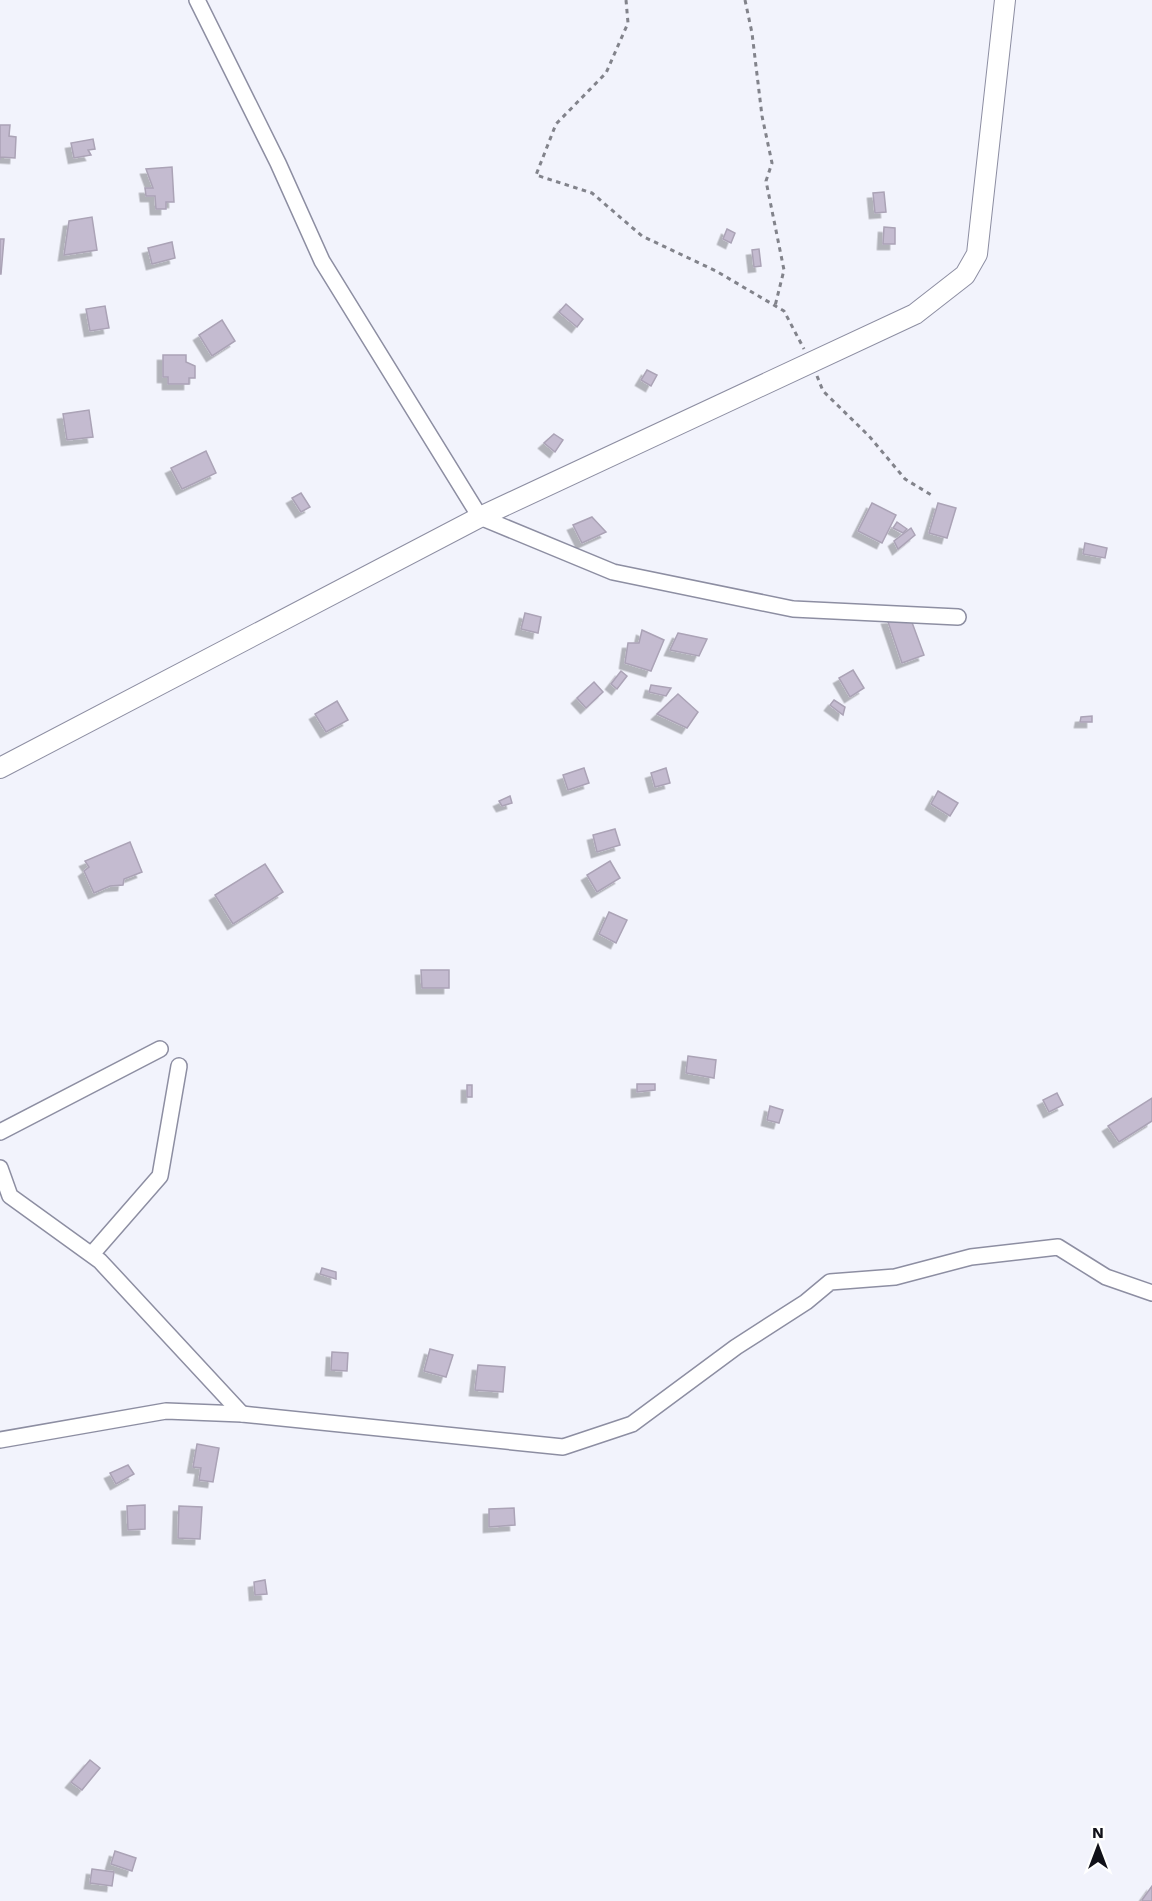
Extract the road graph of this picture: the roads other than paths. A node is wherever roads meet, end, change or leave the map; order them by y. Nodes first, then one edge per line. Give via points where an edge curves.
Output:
1 (197, 0) edge
2 (1005, 0) edge
3 (480, 517) junction
4 (957, 617) dead end
5 (0, 768) edge
6 (160, 1049) dead end
7 (179, 1066) dead end
8 (0, 1132) edge
9 (0, 1168) edge
10 (92, 1254) junction
11 (1152, 1293) edge
12 (242, 1414) junction
13 (0, 1440) edge

1 - 3 street via 322,261
2 - 3 street via 977,254 964,275 915,314
3 - 4 street via 613,572 793,609
3 - 5 street
6 - 8 street
7 - 10 street via 160,1176
9 - 10 street via 10,1196
10 - 12 street
11 - 12 street via 1106,1277 1059,1247 971,1257 895,1277 830,1282 632,1424 563,1447
12 - 13 street via 166,1411

